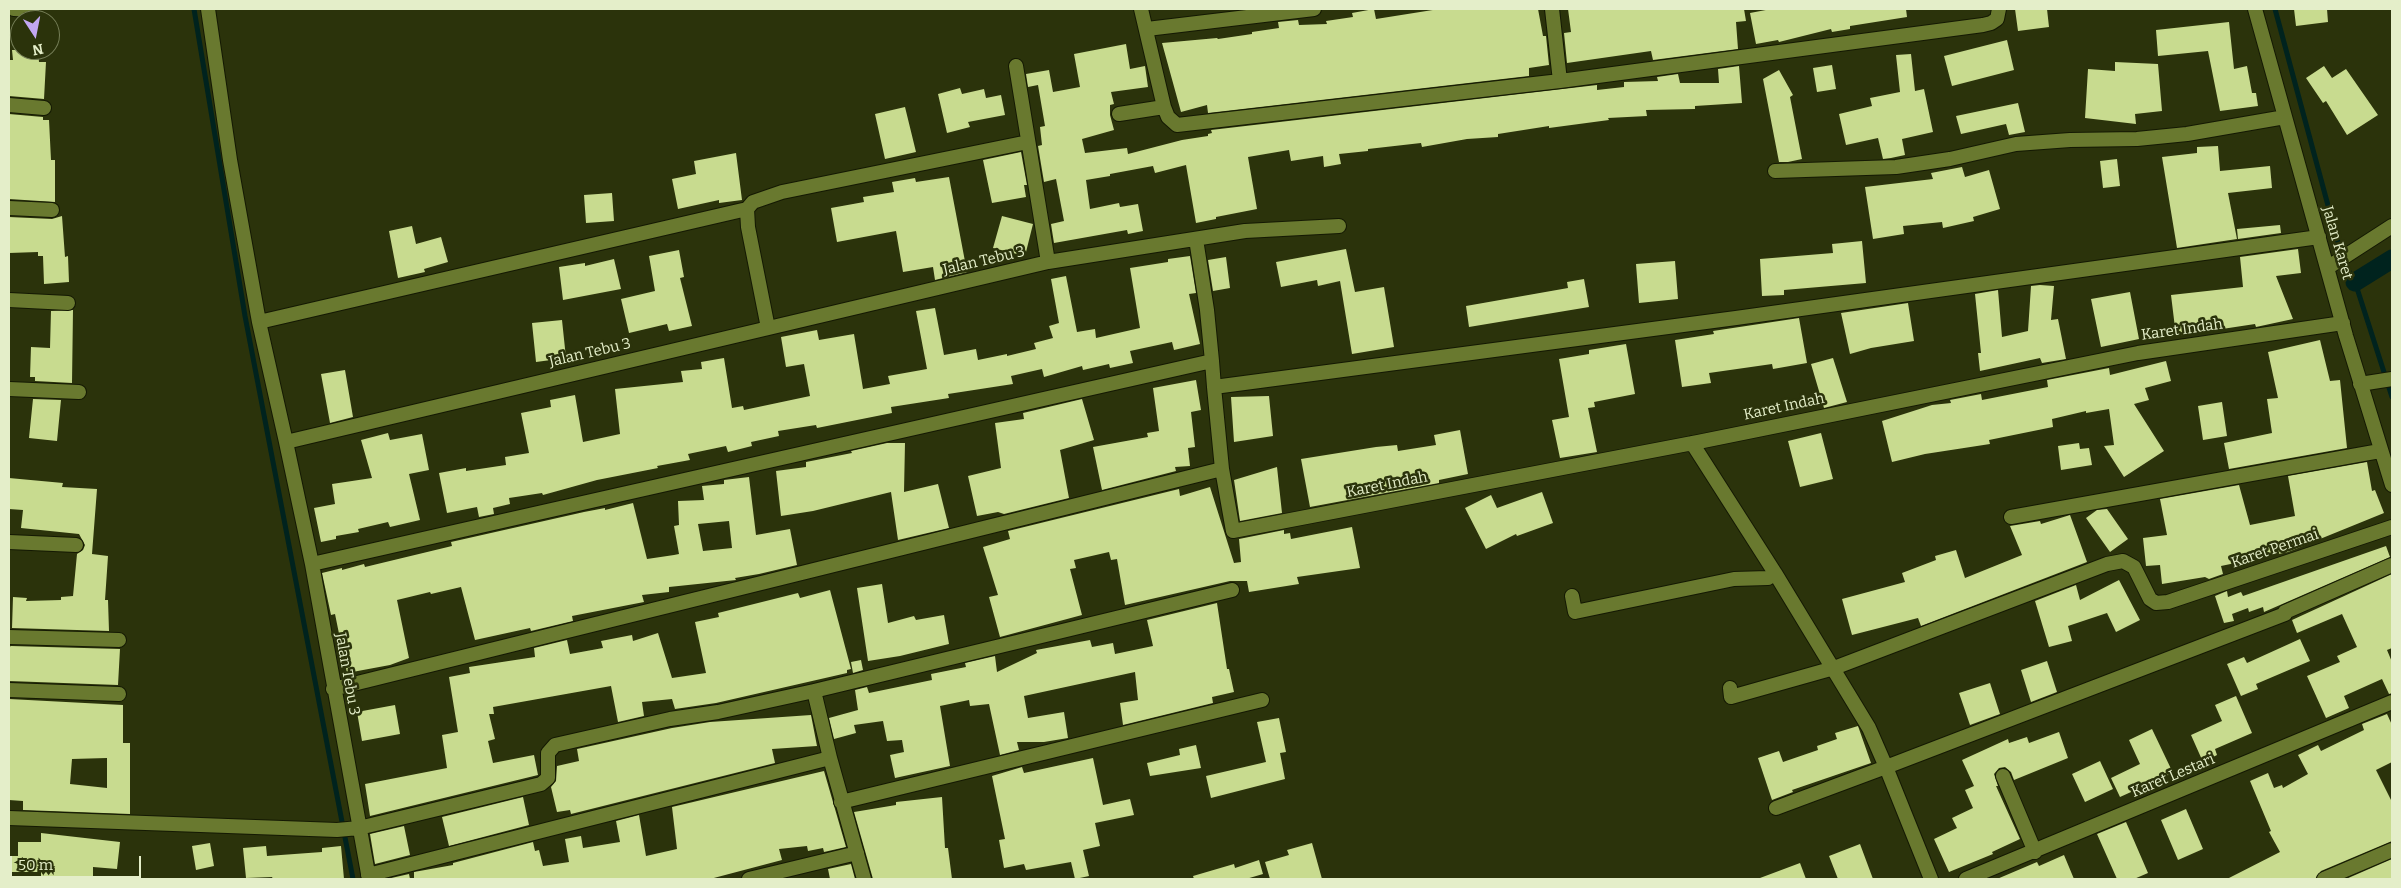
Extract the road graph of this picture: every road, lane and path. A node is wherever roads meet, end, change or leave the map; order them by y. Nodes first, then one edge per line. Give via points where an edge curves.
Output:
1 (14, 9) edge
2 (208, 9) edge
3 (1141, 9) edge
4 (1314, 9) edge
5 (1552, 9) edge
6 (1999, 9) edge
7 (2255, 9) edge
8 (32, 10) edge
9 (1147, 29) junction
10 (1016, 66) dead end
11 (1560, 81) junction
12 (9, 106) edge
13 (1164, 107) junction
14 (44, 108) dead end
15 (1119, 114) dead end
16 (2285, 117) junction
17 (1028, 142) junction
18 (1775, 171) dead end
19 (9, 208) edge
20 (747, 209) junction
21 (52, 210) dead end
22 (1339, 226) dead end
23 (2392, 226) edge
24 (2319, 237) junction
25 (1196, 239) junction
26 (1048, 262) junction
27 (2330, 266) junction
28 (9, 300) edge
29 (68, 303) dead end
30 (258, 322) junction
31 (2343, 323) junction
32 (768, 328) junction
33 (1212, 361) junction
34 (2392, 379) edge
35 (2364, 383) junction
36 (1214, 388) junction
37 (9, 389) edge
38 (79, 392) dead end
39 (286, 442) junction
40 (1692, 443) junction
41 (2380, 451) junction
42 (1222, 469) junction
43 (2392, 485) edge
44 (2010, 517) dead end
45 (2392, 527) edge
46 (9, 542) edge
47 (76, 545) dead end
48 (312, 564) junction
49 (2392, 565) edge
50 (1775, 573) junction
51 (1232, 590) dead end
52 (1572, 596) dead end
53 (9, 637) edge
54 (119, 640) dead end
55 (1834, 668) junction
56 (1730, 688) dead end
57 (333, 689) junction
58 (9, 690) edge
59 (814, 691) junction
60 (119, 694) dead end
61 (1262, 700) dead end
62 (2392, 702) edge
63 (830, 758) junction
64 (1886, 767) junction
65 (2003, 776) dead end
66 (842, 802) junction
67 (1776, 808) dead end
68 (9, 818) edge
69 (349, 829) junction
70 (2392, 850) edge
71 (2035, 852) junction
72 (857, 854) junction
73 (368, 877) edge
74 (1975, 878) edge
75 (749, 879) edge
76 (864, 879) edge
77 (1931, 879) edge
78 (2324, 879) edge

1 - 8 street
2 - 30 street via 228,151
3 - 9 street
4 - 9 street
5 - 11 street
6 - 11 street via 1997,19 1991,23
7 - 16 street, Jalan Karet
9 - 13 street
10 - 17 street
11 - 13 street via 1177,125 1168,117
12 - 14 street
13 - 15 street
16 - 18 street via 2187,134 2016,144 1896,167
16 - 24 street, Jalan Karet
17 - 20 street via 782,192 753,202
17 - 26 street
19 - 21 street
20 - 30 street
20 - 32 street
22 - 25 street, Jalan Tebu 3 via 1245,231
23 - 27 street
24 - 27 street, Jalan Karet
24 - 36 street
25 - 26 street, Jalan Tebu 3
25 - 33 street
26 - 32 street, Jalan Tebu 3
27 - 31 street, Jalan Karet
28 - 29 street
30 - 39 street
31 - 35 street, Jalan Karet
31 - 40 street, Karet Indah via 2138,353
32 - 39 street, Jalan Tebu 3
33 - 36 street
33 - 48 street
34 - 35 street
35 - 41 street, Jalan Karet
36 - 42 street
37 - 38 street
39 - 48 street, Jalan Tebu 3
40 - 42 street, Karet Indah via 1233,531
40 - 50 street
41 - 43 street, Jalan Karet
41 - 44 street
42 - 57 street
45 - 55 street, Karet Permai via 2168,602 2156,603 2150,599 2134,567 2122,561
46 - 47 street
48 - 57 street, Jalan Tebu 3
49 - 64 street via 2284,614
50 - 52 street via 1768,578 1734,579 1575,612
50 - 55 street
51 - 59 street
53 - 54 street
55 - 56 street via 1731,698
55 - 64 street via 1870,728
57 - 69 street, Jalan Tebu 3
58 - 60 street
59 - 63 street
59 - 69 street via 555,745 548,753 548,778 541,784
61 - 66 street
62 - 71 street, Karet Lestari
63 - 66 street
63 - 73 street
64 - 67 street
64 - 77 street
65 - 71 street
66 - 72 street
68 - 69 street
69 - 73 street, Jalan Tebu 3
70 - 78 street
71 - 74 street, Karet Lestari
72 - 75 street
72 - 76 street

